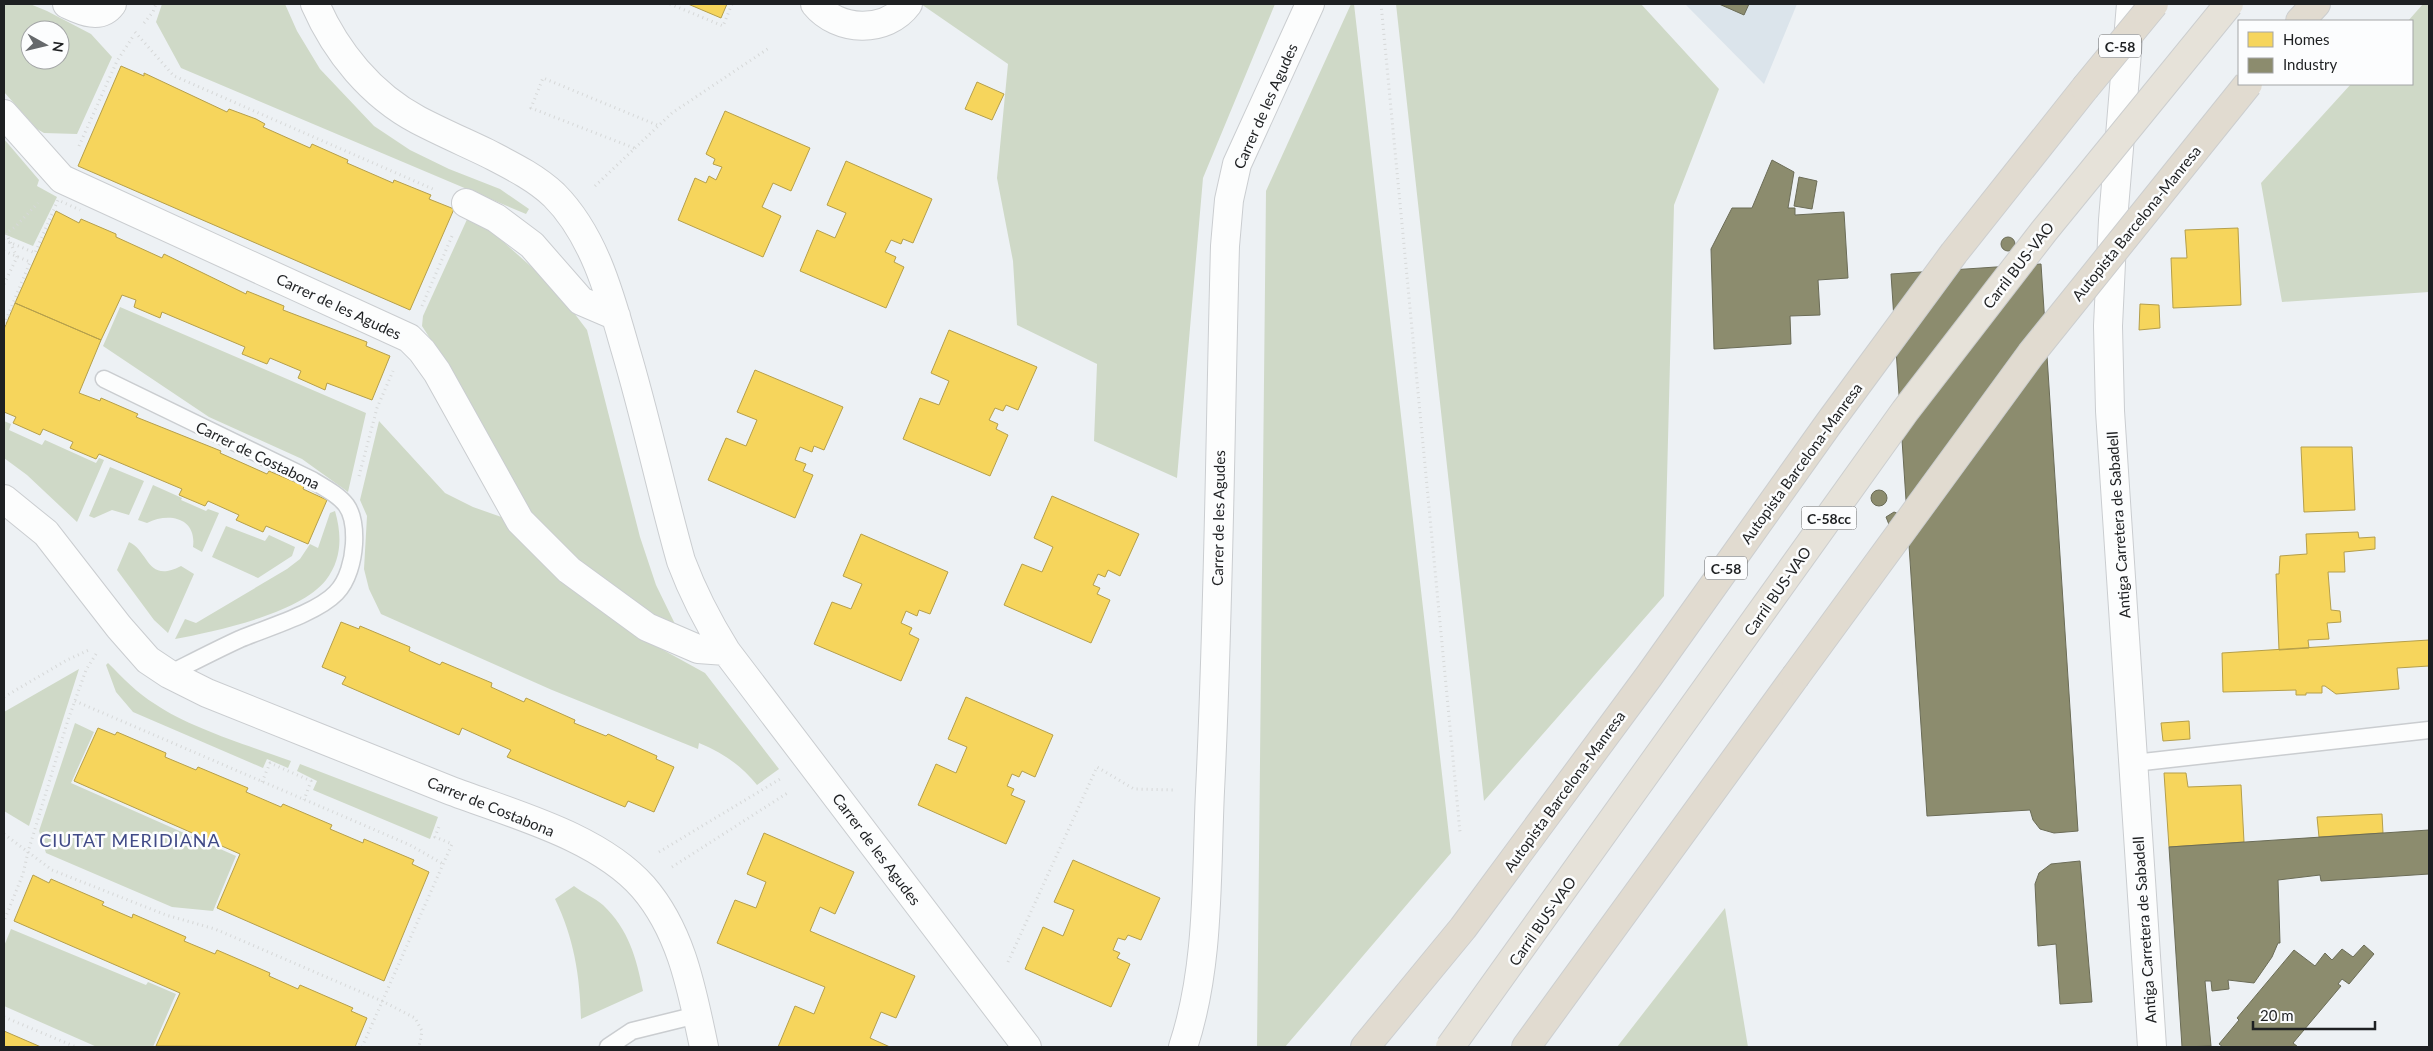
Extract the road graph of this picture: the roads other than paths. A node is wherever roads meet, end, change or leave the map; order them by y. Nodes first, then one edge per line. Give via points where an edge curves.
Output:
1 (67, 4) edge
2 (315, 4) edge
3 (815, 4) edge
4 (908, 4) edge
5 (1310, 4) edge
6 (2131, 4) edge
7 (2154, 4) edge
8 (2229, 4) edge
9 (2316, 4) edge
10 (110, 6) edge
11 (2301, 20) edge
12 (2247, 85) edge
13 (4, 114) edge
14 (466, 203) road end
15 (616, 316) junction
16 (104, 379) dead end
17 (4, 499) edge
18 (726, 651) junction
19 (169, 674) junction
20 (2429, 730) edge
21 (2134, 763) junction
22 (697, 1015) junction
23 (608, 1047) edge
24 (704, 1047) edge
25 (1027, 1047) edge
26 (1183, 1047) edge
27 (1365, 1047) edge
28 (1450, 1047) edge
29 (1526, 1047) edge
30 (2152, 1047) edge

1 - 10 street via 96,14
2 - 15 street, Carrer de les Agudes via 324,24 368,84 418,120 512,166 553,195 584,236
3 - 4 street via 836,21 864,26 874,26 891,19
5 - 26 street, Carrer de les Agudes via 1237,164 1229,200 1202,962 1192,1020
6 - 21 street, Antiga Carretera de Sabadell via 2113,220 2108,326 2110,411
7 - 27 highway, Autopista Barcelona-Manresa / C-58, bridge via 1954,253 1463,928
8 - 28 highway, Carril BUS-VAO / C-58cc, bridge via 2044,231 1905,411
9 - 11 highway
12 - 29 highway, Autopista Barcelona-Manresa, bridge via 2031,354
13 - 18 street, Carrer de les Agudes via 62,179 409,338 437,372 520,521 547,549 569,570 647,627 698,649
14 - 15 street via 496,218 532,245 581,301
15 - 18 street, Carrer de les Agudes via 681,561 696,599
16 - 19 lane, Carrer de Costabona via 312,480 331,491 351,511 353,551 348,573 336,593 316,607
17 - 19 street, Carrer de Costabona via 46,533 119,627 148,660
18 - 25 street, Carrer de les Agudes
19 - 22 street, Carrer de Costabona via 207,693 526,818 597,850 623,867 644,888 671,930 684,962
20 - 21 lane
21 - 30 street, Antiga Carretera de Sabadell
22 - 23 lane via 632,1031
22 - 24 street, Carrer de Costabona

